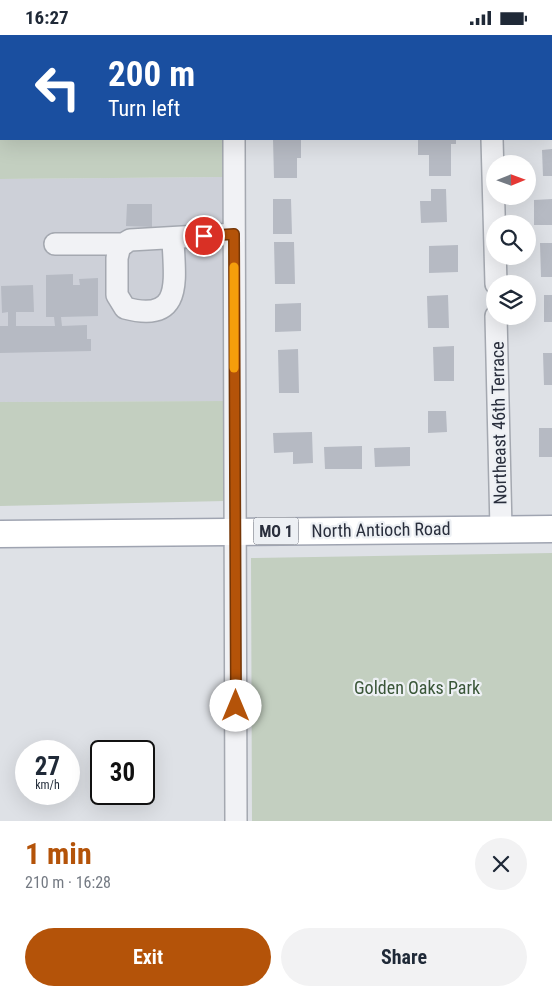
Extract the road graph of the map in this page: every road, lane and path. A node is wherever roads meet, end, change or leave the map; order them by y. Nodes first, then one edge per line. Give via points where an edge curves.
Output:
1 (234, 140) edge
2 (492, 140) edge
3 (234, 234) junction
4 (173, 238) junction
5 (55, 244) dead end
6 (124, 244) junction
7 (496, 275) edge
8 (496, 325) edge
9 (502, 529) junction
10 (552, 529) edge
11 (234, 532) junction
12 (0, 534) edge
13 (236, 821) edge

1 - 3 street
2 - 7 street
3 - 4 street
3 - 11 street
4 - 6 street via 130,240
4 - 6 street via 173,296 157,309 136,311 125,308 117,295 117,258 120,246
5 - 6 street
8 - 9 street, Northeast 46th Terrace
9 - 10 main road, North Antioch Road / MO 1
9 - 11 main road, North Antioch Road / MO 1
11 - 12 main road, North Antioch Road / MO 1
11 - 13 street

